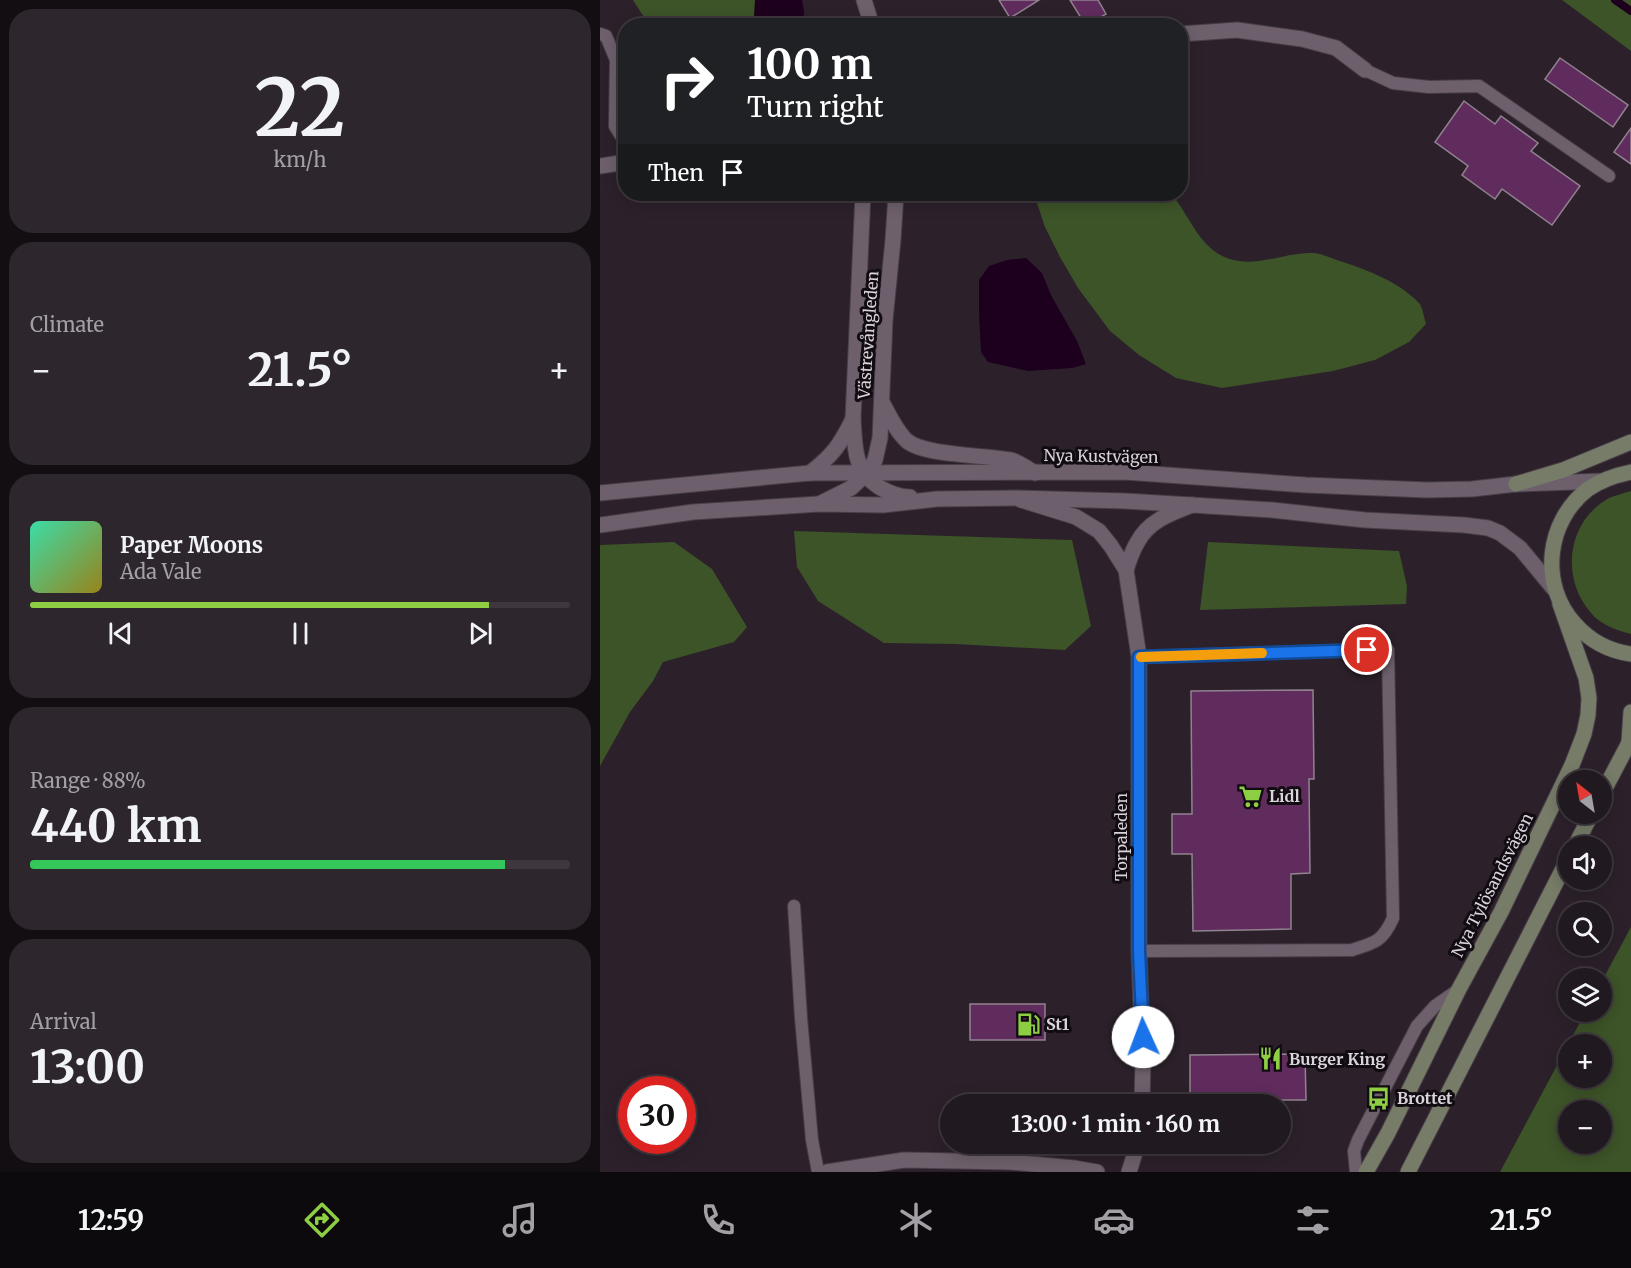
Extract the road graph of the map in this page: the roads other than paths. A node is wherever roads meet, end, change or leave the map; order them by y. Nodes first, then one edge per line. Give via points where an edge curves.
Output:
1 (864, 0) edge
2 (870, 18) edge
3 (1188, 33) edge
4 (600, 34) edge
5 (1365, 70) joint
6 (618, 131) edge
7 (618, 163) edge
8 (600, 166) edge
9 (1609, 176) dead end
10 (863, 201) edge
11 (897, 201) edge
12 (881, 401) junction
13 (853, 419) junction
14 (1631, 442) edge
15 (1631, 472) edge
16 (810, 473) junction
17 (1035, 473) junction
18 (865, 474) junction
19 (1602, 481) junction
20 (1516, 484) junction
21 (600, 493) edge
22 (1016, 498) junction
23 (937, 499) junction
24 (819, 504) junction
25 (1192, 505) junction
26 (600, 525) edge
27 (1126, 570) junction
28 (1554, 589) junction
29 (1560, 604) junction
30 (1631, 654) edge
31 (1139, 657) junction
32 (1631, 712) edge
33 (1630, 740) edge
34 (1612, 775) edge
35 (1558, 879) edge
36 (794, 906) dead end
37 (1139, 951) junction
38 (1459, 989) junction
39 (1142, 1094) edge
40 (1135, 1154) edge
41 (1009, 1167) edge
42 (818, 1172) edge
43 (828, 1172) edge
44 (1097, 1172) edge
45 (1129, 1172) edge
46 (1356, 1172) edge
47 (1366, 1172) edge
48 (1408, 1172) edge

1 - 2 street
3 - 5 street via 1237,30 1302,39 1336,48
4 - 6 lane via 606,36 616,60
5 - 9 lane via 1394,83 1479,86
7 - 8 street
10 - 13 street, Västrevångleden
11 - 12 street, Västrevångleden
12 - 17 street via 908,441 921,448 1013,460
12 - 18 street, Västrevångleden via 880,438 875,460
13 - 16 street via 842,441
13 - 18 street, Västrevångleden via 856,455
14 - 20 main road via 1592,460
15 - 19 main road
16 - 18 street, Nya Kustvägen
16 - 21 street, Nya Kustvägen
17 - 18 street, Nya Kustvägen
17 - 20 street, Nya Kustvägen via 1125,472 1427,490
18 - 23 street via 890,494
18 - 24 street via 851,488
19 - 20 street, Nya Kustvägen
19 - 28 main road via 1576,500 1559,526 1551,558
22 - 23 street
22 - 25 street
22 - 27 street, Torpaleden via 1076,517 1099,531
23 - 24 street via 883,505
24 - 26 street via 693,512
25 - 27 street, Torpaleden via 1149,526 1137,541
25 - 28 street via 1488,528 1520,548
27 - 31 street, Torpaleden
28 - 29 main road
29 - 30 main road via 1575,625 1595,642
29 - 38 main road, Nya Tylösandsvägen via 1586,678 1589,698 1584,734 1501,912
31 - 37 street, Torpaleden
31 - 37 lane via 1388,650 1393,918 1386,933 1371,944 1352,950
32 - 33 main road
33 - 34 main road
35 - 48 main road
36 - 42 lane via 811,1129
37 - 39 street, Torpaleden
38 - 46 lane via 1435,1006 1417,1026 1358,1140 1354,1151
38 - 47 main road, Nya Tylösandsvägen
40 - 45 street
41 - 43 street via 903,1160
41 - 44 street

